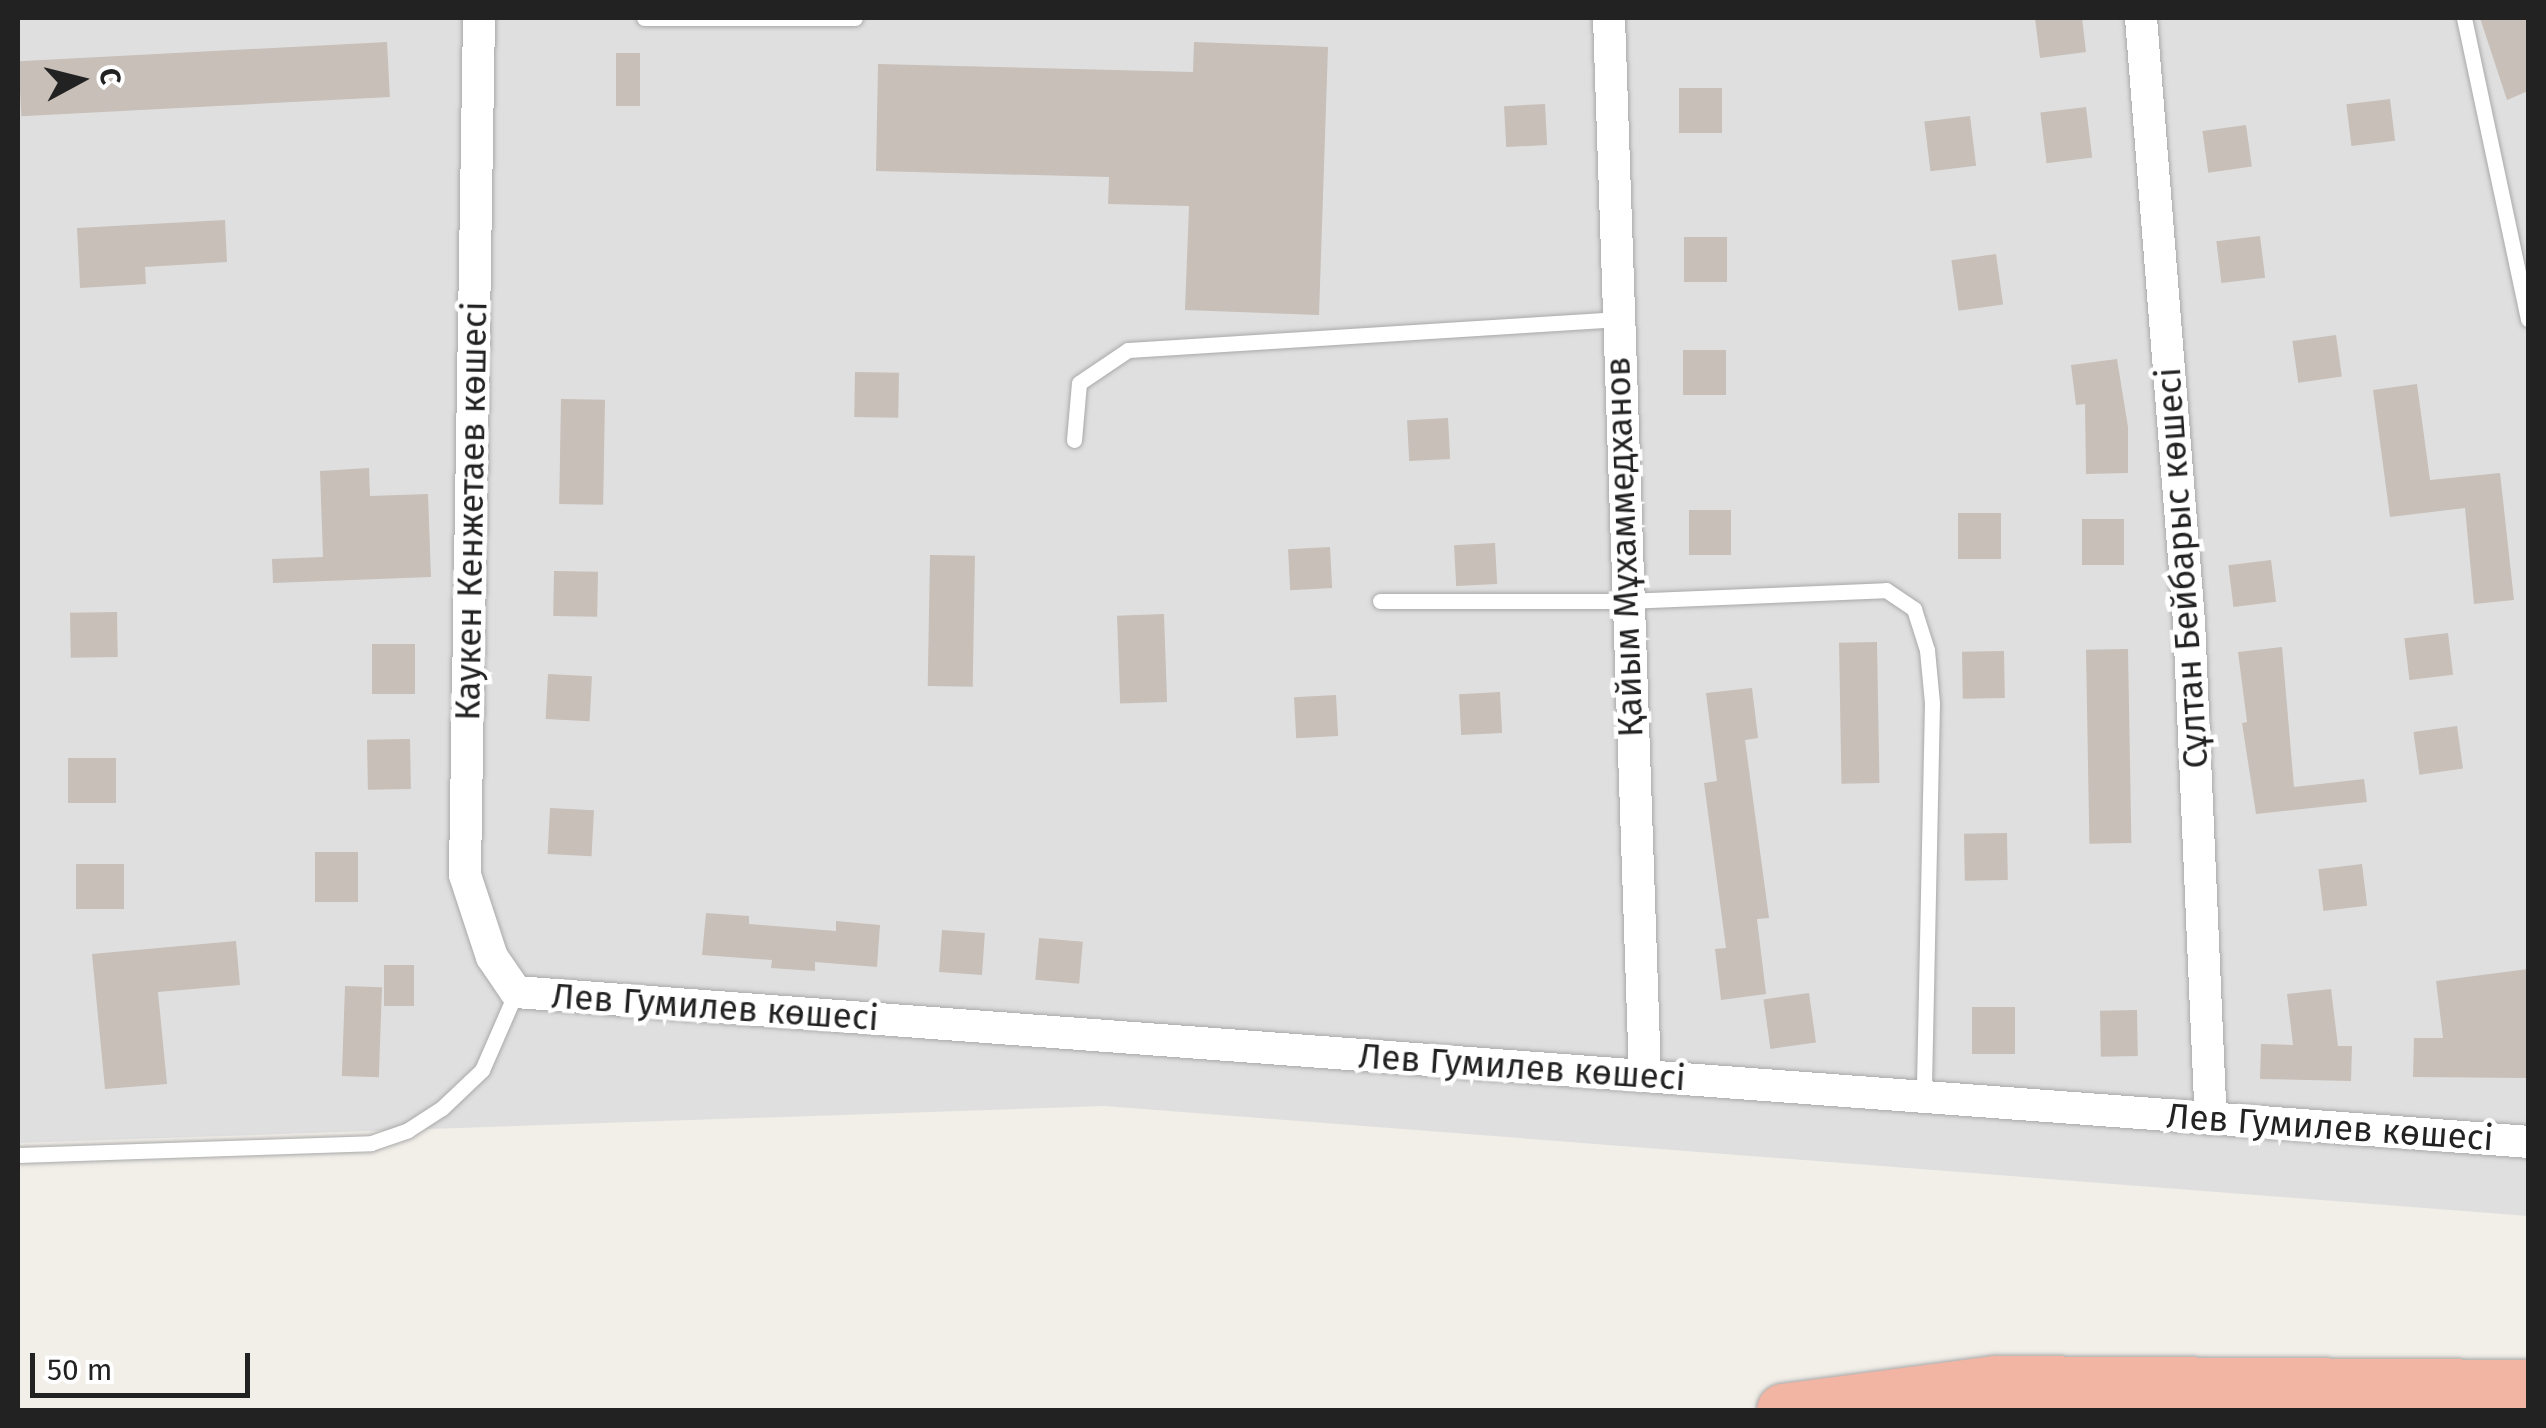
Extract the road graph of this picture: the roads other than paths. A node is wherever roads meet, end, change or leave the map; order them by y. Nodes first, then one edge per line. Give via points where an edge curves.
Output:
1 (479, 18) edge
2 (644, 18) edge
3 (855, 18) edge
4 (1609, 18) edge
5 (2141, 18) edge
6 (2464, 18) edge
7 (1616, 319) junction
8 (2528, 319) edge
9 (1074, 440) dead end
10 (1380, 601) dead end
11 (1626, 601) junction
12 (516, 992) junction
13 (1645, 1076) junction
14 (1924, 1097) junction
15 (2210, 1118) junction
16 (2528, 1142) edge
17 (18, 1155) edge
18 (2528, 1386) edge
19 (1783, 1410) edge

1 - 12 street, Каукен Кенжетаев көшесі via 464,875 492,957
2 - 3 lane
4 - 7 street, Қайым Мұхаммедханов
5 - 15 street, Сұлтан Бейбарыс көшесі via 2189,622
6 - 8 lane
7 - 9 lane via 1128,350 1079,382
7 - 11 street, Қайым Мұхаммедханов
10 - 11 lane
11 - 13 street, Қайым Мұхаммедханов
11 - 14 lane via 1886,590 1914,609 1932,703
12 - 13 street, Лев Гумилев көшесі
12 - 17 lane via 482,1070 442,1108 371,1143
13 - 14 street, Лев Гумилев көшесі
14 - 15 street, Лев Гумилев көшесі
15 - 16 street, Лев Гумилев көшесі
18 - 19 highway via 1996,1382

